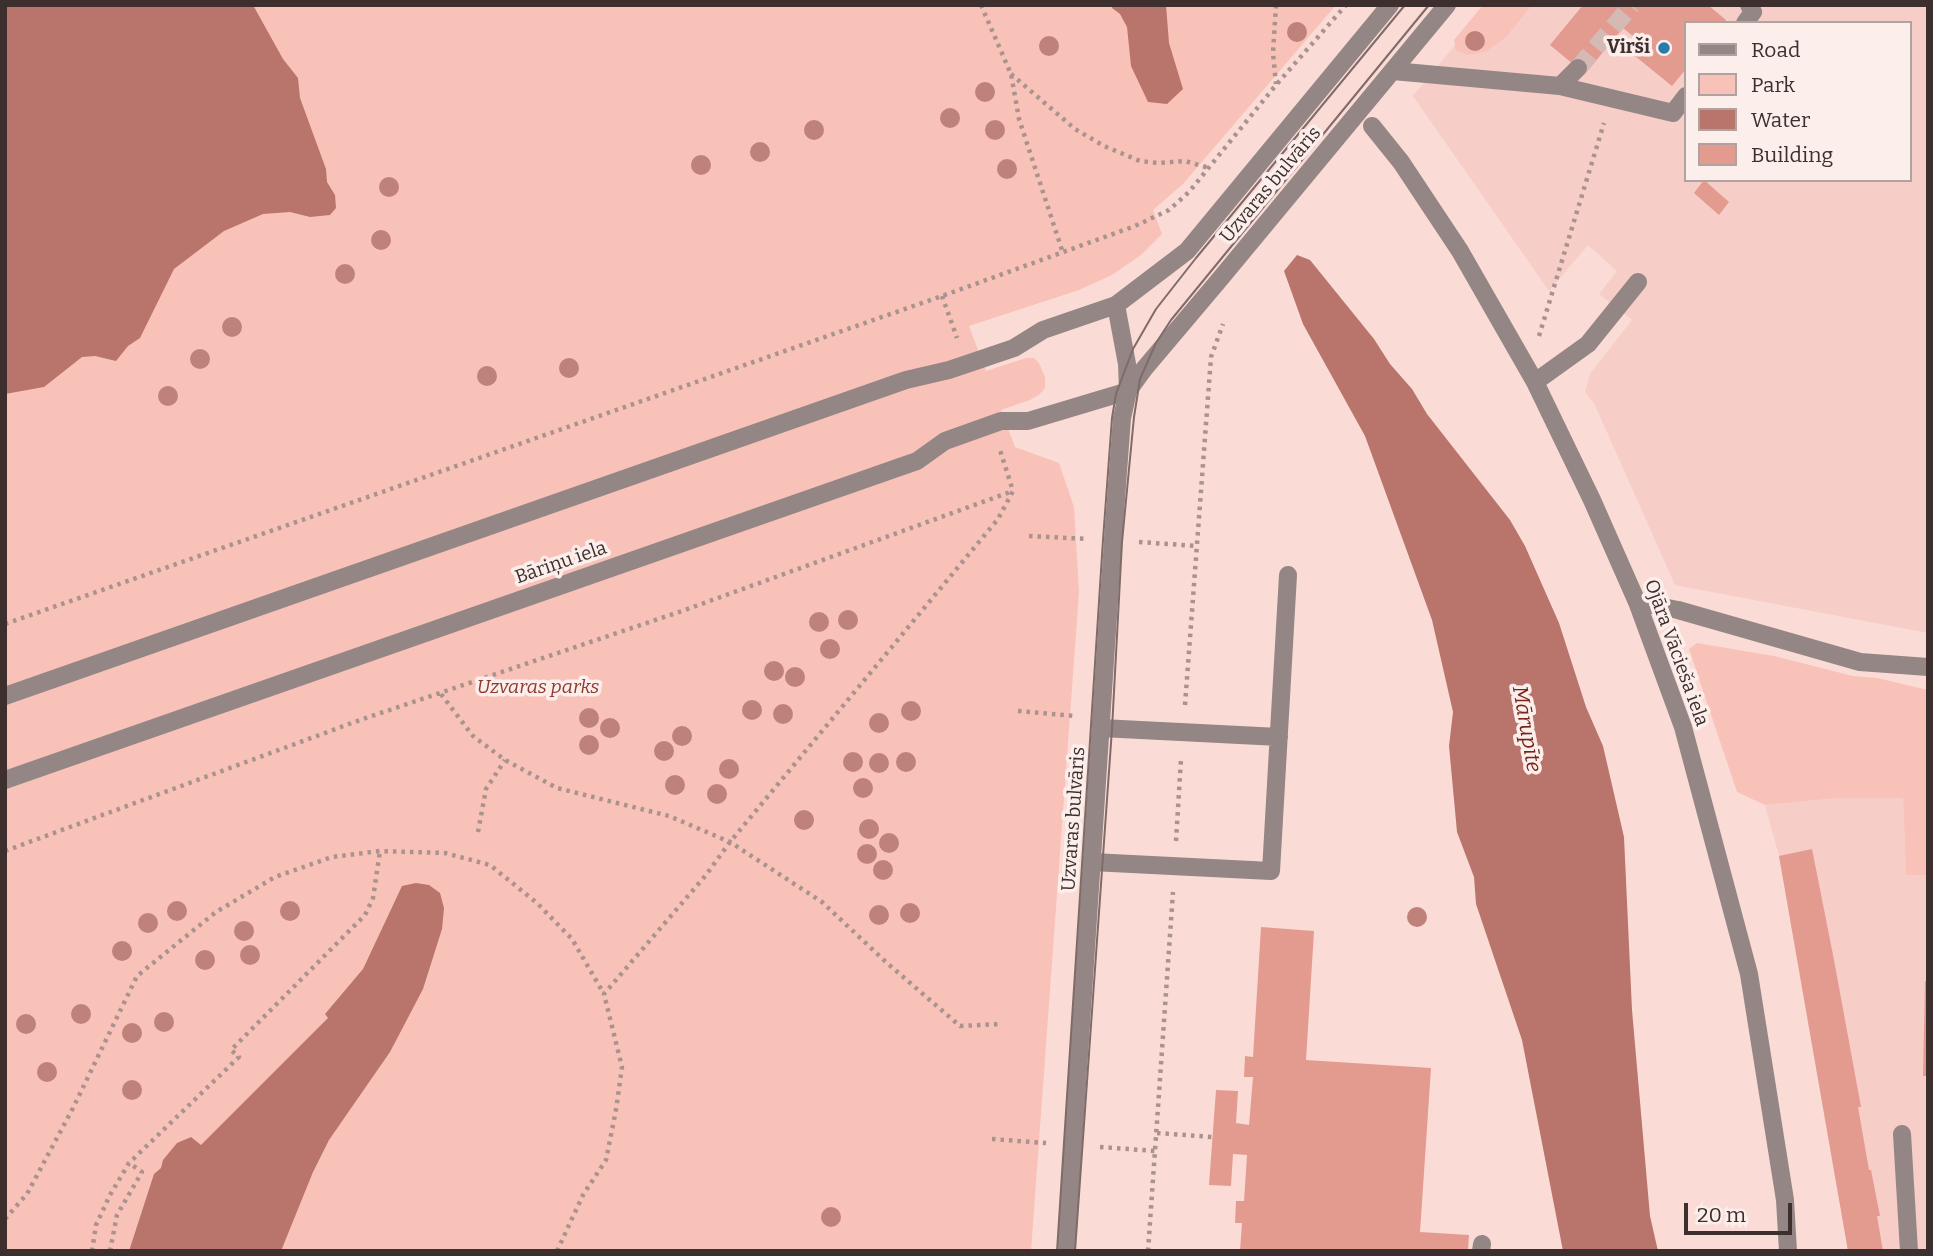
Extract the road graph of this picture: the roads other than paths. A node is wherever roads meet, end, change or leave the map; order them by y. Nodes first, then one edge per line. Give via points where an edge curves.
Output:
1 (1390, 5) edge
2 (1447, 5) edge
3 (1749, 5) edge
4 (1746, 21) edge
5 (1578, 68) tunnel mouth
6 (1393, 71) junction
7 (1560, 86) junction
8 (1685, 97) edge
9 (1372, 126) dead end
10 (1638, 282) dead end
11 (1116, 305) junction
12 (1535, 382) junction
13 (1128, 391) junction
14 (1288, 575) dead end
15 (1637, 602) junction
16 (1928, 667) edge
17 (5, 696) edge
18 (1101, 723) junction
19 (1279, 737) junction
20 (5, 780) edge
21 (1092, 862) junction
22 (1902, 1134) dead end
23 (1066, 1251) edge
24 (1788, 1251) edge
25 (1909, 1251) edge

1 - 11 street, Uzvaras bulvāris via 1187,251
2 - 6 street, Uzvaras bulvāris
3 - 4 street via 1753,12
5 - 7 street
6 - 7 street
6 - 13 street, Uzvaras bulvāris
7 - 8 street via 1673,113
9 - 12 street, Ojāra Vācieša iela via 1460,251
10 - 12 street via 1588,344
11 - 13 street, Uzvaras bulvāris
11 - 17 street via 1043,330 1014,348 906,380
12 - 15 street, Ojāra Vācieša iela
13 - 18 street, Uzvaras bulvāris via 1122,418
13 - 20 street, Bāriņu iela via 1028,421 1001,421 945,441 916,461
14 - 19 street
15 - 16 street via 1860,662
15 - 24 street, Ojāra Vācieša iela via 1683,727 1749,974 1785,1200
18 - 19 street
18 - 21 street, Uzvaras bulvāris
19 - 21 street via 1271,871
21 - 23 street, Uzvaras bulvāris
22 - 25 street

